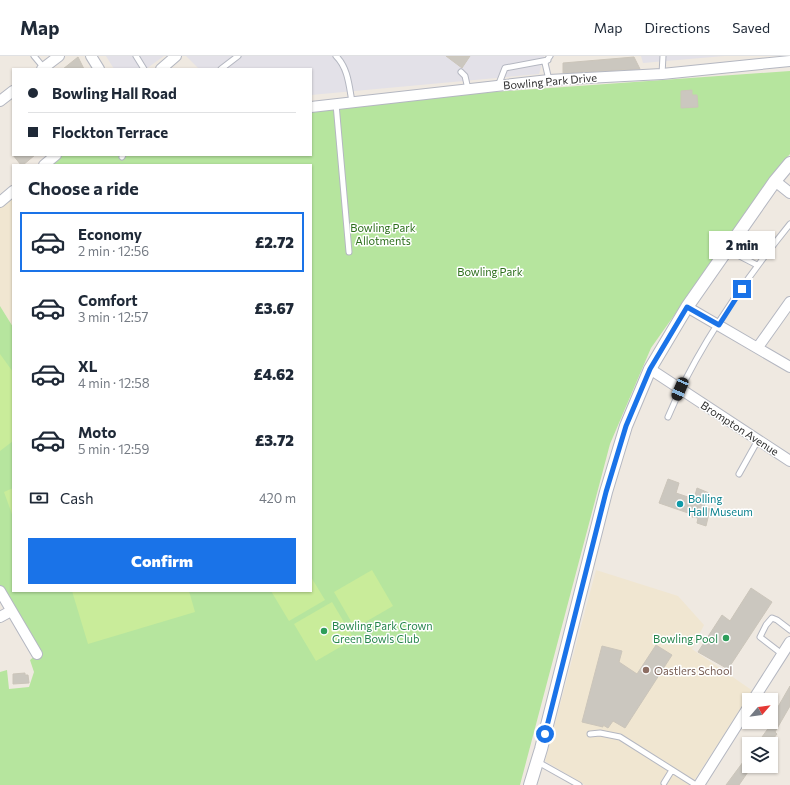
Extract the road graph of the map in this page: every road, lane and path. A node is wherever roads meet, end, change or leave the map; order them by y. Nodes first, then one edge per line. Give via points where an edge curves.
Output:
1 (34, 56) edge
2 (59, 56) edge
3 (91, 56) edge
4 (136, 56) edge
5 (176, 56) edge
6 (238, 56) edge
7 (336, 56) edge
8 (663, 56) edge
9 (549, 58) edge
10 (790, 61) edge
11 (43, 68) edge
12 (98, 68) edge
13 (143, 68) edge
14 (162, 68) edge
15 (222, 68) edge
16 (461, 72) dead end
17 (662, 74) junction
18 (549, 80) junction
19 (498, 86) junction
20 (468, 89) junction
21 (12, 92) edge
22 (0, 101) edge
23 (352, 102) junction
24 (336, 104) junction
25 (312, 107) edge
26 (55, 156) edge
27 (790, 163) edge
28 (45, 164) edge
29 (776, 181) junction
30 (12, 192) edge
31 (790, 193) edge
32 (0, 202) edge
33 (790, 224) edge
34 (727, 250) junction
35 (349, 252) dead end
36 (757, 265) junction
37 (790, 302) edge
38 (687, 307) junction
39 (719, 325) junction
40 (758, 347) junction
41 (790, 367) edge
42 (650, 369) junction
43 (680, 389) junction
44 (668, 417) dead end
45 (758, 440) junction
46 (790, 461) edge
47 (739, 474) dead end
48 (0, 591) edge
49 (11, 610) junction
50 (0, 616) edge
51 (790, 630) edge
52 (790, 642) edge
53 (37, 654) dead end
54 (782, 654) junction
55 (757, 693) edge
56 (742, 717) edge
57 (590, 734) dead end
58 (538, 762) junction
59 (672, 770) junction
60 (664, 783) dead end
61 (530, 785) edge
62 (579, 785) edge
63 (696, 785) edge
64 (699, 785) edge

1 - 11 lane
2 - 11 street
3 - 12 street
4 - 13 lane
5 - 14 street
6 - 15 lane
7 - 23 lane via 346,73
8 - 17 lane
9 - 18 lane via 545,64
9 - 19 lane via 505,68
10 - 17 street, Bowling Park Drive
16 - 20 lane via 465,76
17 - 18 street, Bowling Park Drive
18 - 19 street, Bowling Park Drive
19 - 20 street, Bowling Park Drive
20 - 23 street, Bowling Park Drive
21 - 22 street
23 - 24 street, Bowling Park Drive
24 - 25 street, Bowling Park Drive
24 - 35 lane
26 - 28 street
27 - 29 street
29 - 31 street
29 - 34 street
30 - 32 street
33 - 36 lane
34 - 36 lane
34 - 38 street
36 - 39 lane
37 - 40 street
38 - 39 street
38 - 42 street
39 - 40 street
39 - 43 lane
40 - 41 street
42 - 43 street, Brompton Avenue
42 - 58 street via 626,426 606,492
43 - 44 lane
43 - 45 street, Brompton Avenue
45 - 46 street, Brompton Avenue
45 - 47 lane
48 - 49 street
49 - 50 street
49 - 53 street
51 - 54 lane via 772,618 760,637
52 - 54 street
54 - 55 street
56 - 64 street
57 - 59 lane via 620,737
58 - 61 street
58 - 62 lane
59 - 60 lane
59 - 63 lane

